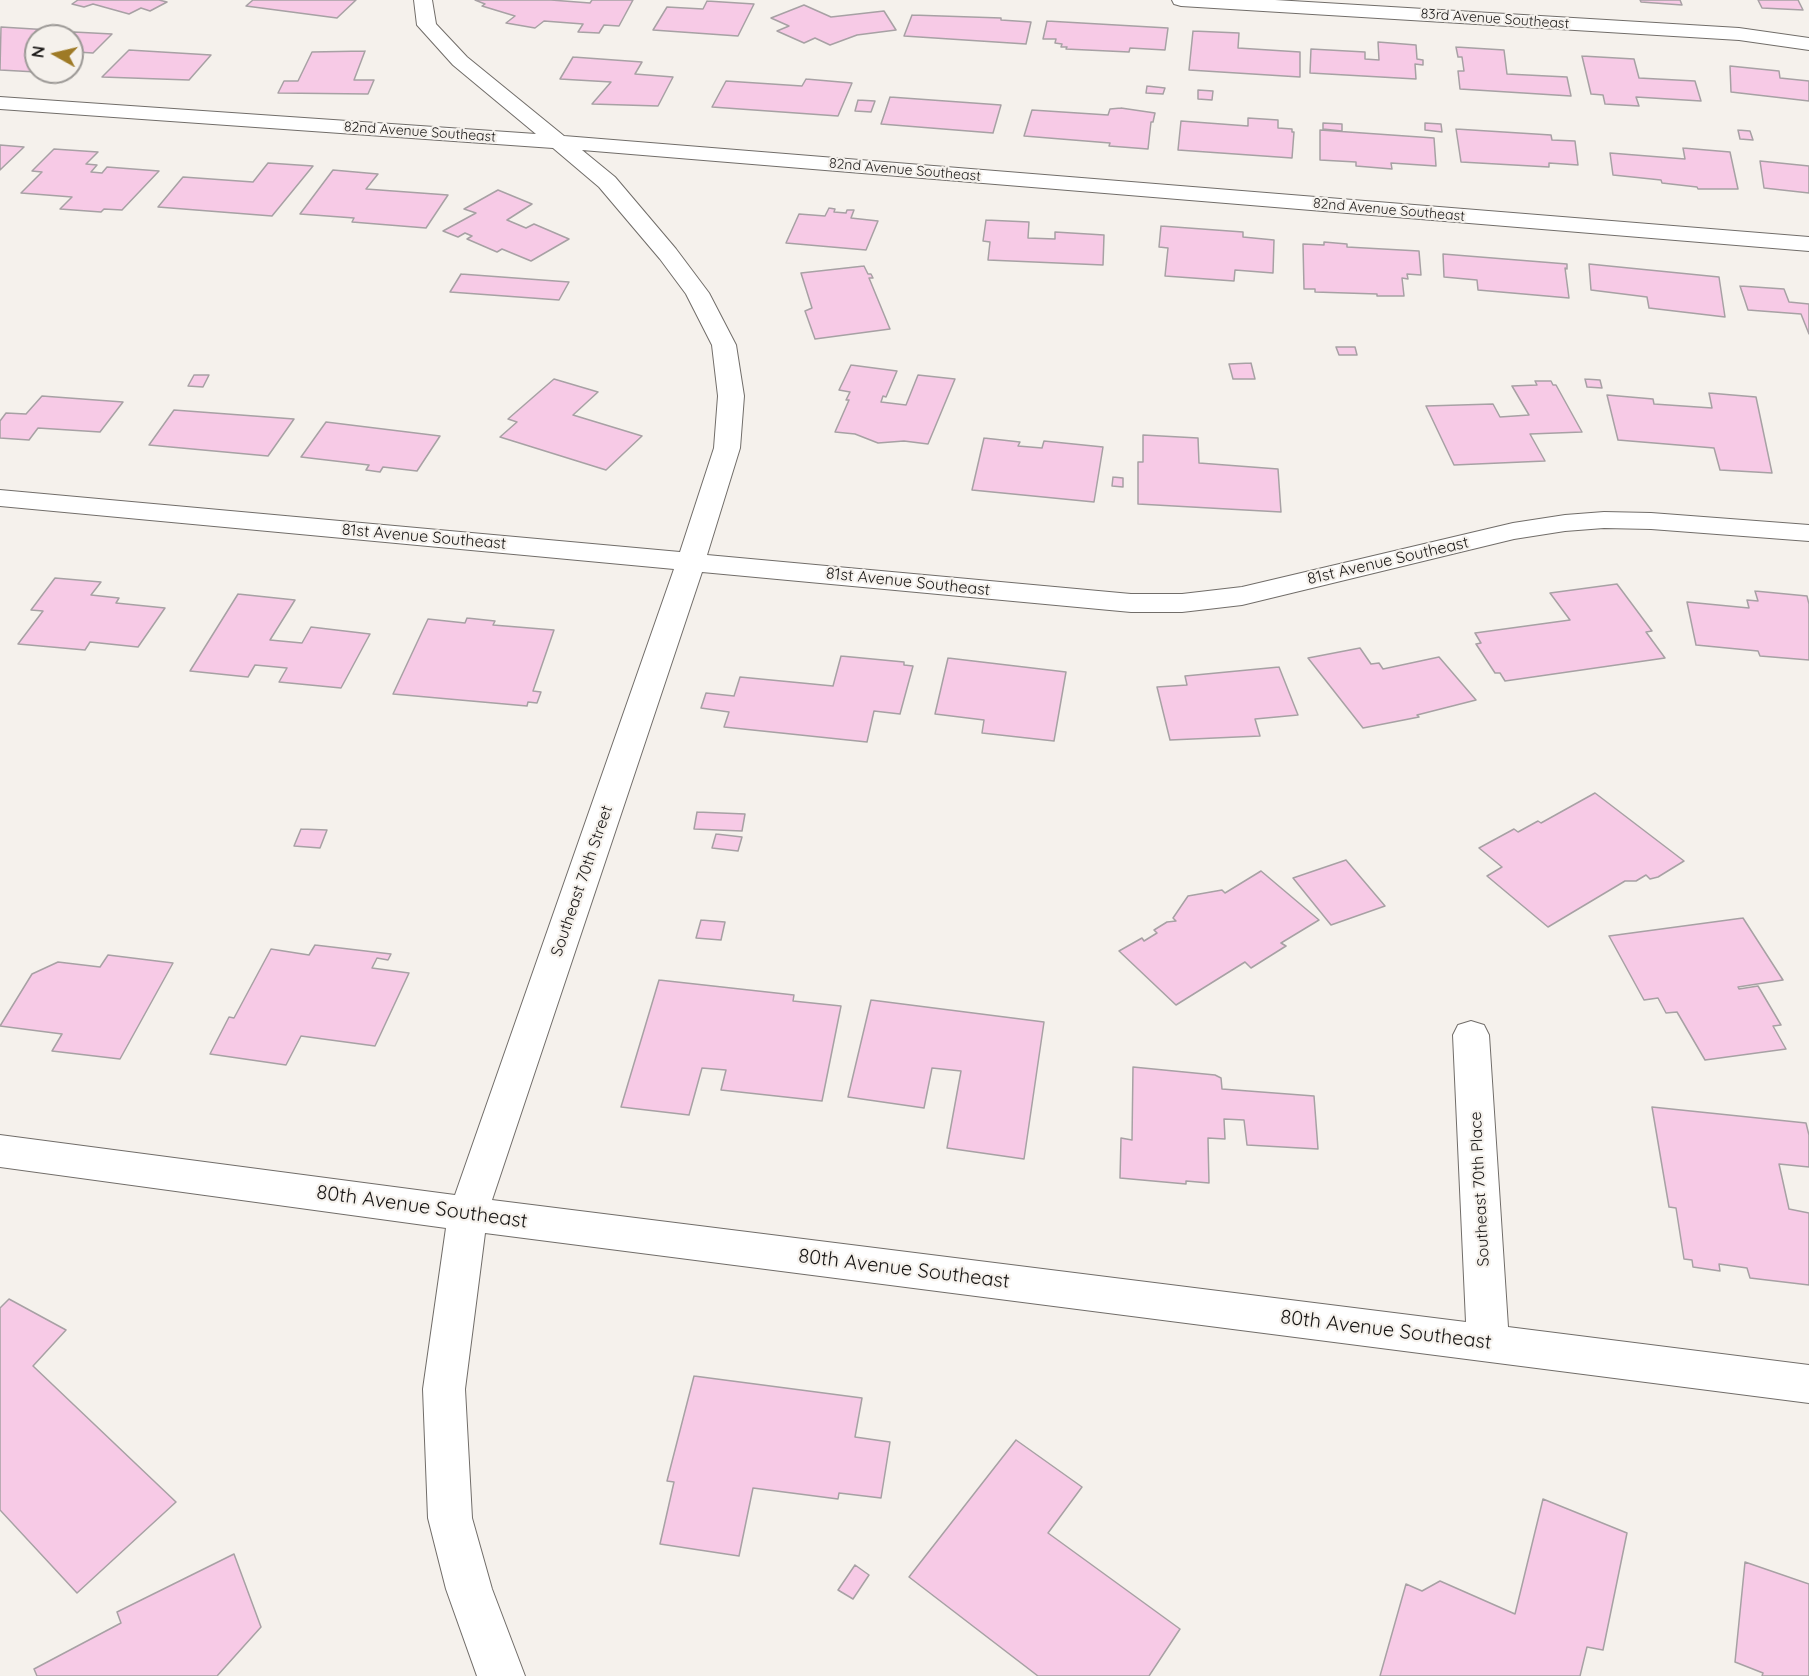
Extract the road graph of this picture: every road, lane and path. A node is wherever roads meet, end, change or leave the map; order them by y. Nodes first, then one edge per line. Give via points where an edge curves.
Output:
1 (423, 0) edge
2 (1181, 0) edge
3 (1809, 44) edge
4 (0, 103) edge
5 (560, 142) junction
6 (1809, 244) edge
7 (0, 498) edge
8 (1809, 532) edge
9 (692, 561) junction
10 (1471, 1035) dead end
11 (0, 1151) edge
12 (468, 1214) junction
13 (1488, 1343) junction
14 (1809, 1384) edge
15 (501, 1676) edge

1 - 5 street, Southeast 70th Street via 427,25 459,61
2 - 3 street, 83rd Avenue Southeast via 1739,34
4 - 5 street, 82nd Avenue Southeast
5 - 6 street, 82nd Avenue Southeast
5 - 9 street, Southeast 70th Street via 607,182 669,254 697,293 724,345 731,396 727,448
7 - 9 street, 81st Avenue Southeast
8 - 9 street, 81st Avenue Southeast via 1651,521 1564,523 1513,531 1242,596 1182,603 1072,599
9 - 12 street, Southeast 70th Street
10 - 13 street, Southeast 70th Place
11 - 12 street, 80th Avenue Southeast
12 - 13 street, 80th Avenue Southeast
12 - 15 street, Southeast 70th Street via 444,1389 450,1518 469,1589
13 - 14 street, 80th Avenue Southeast

